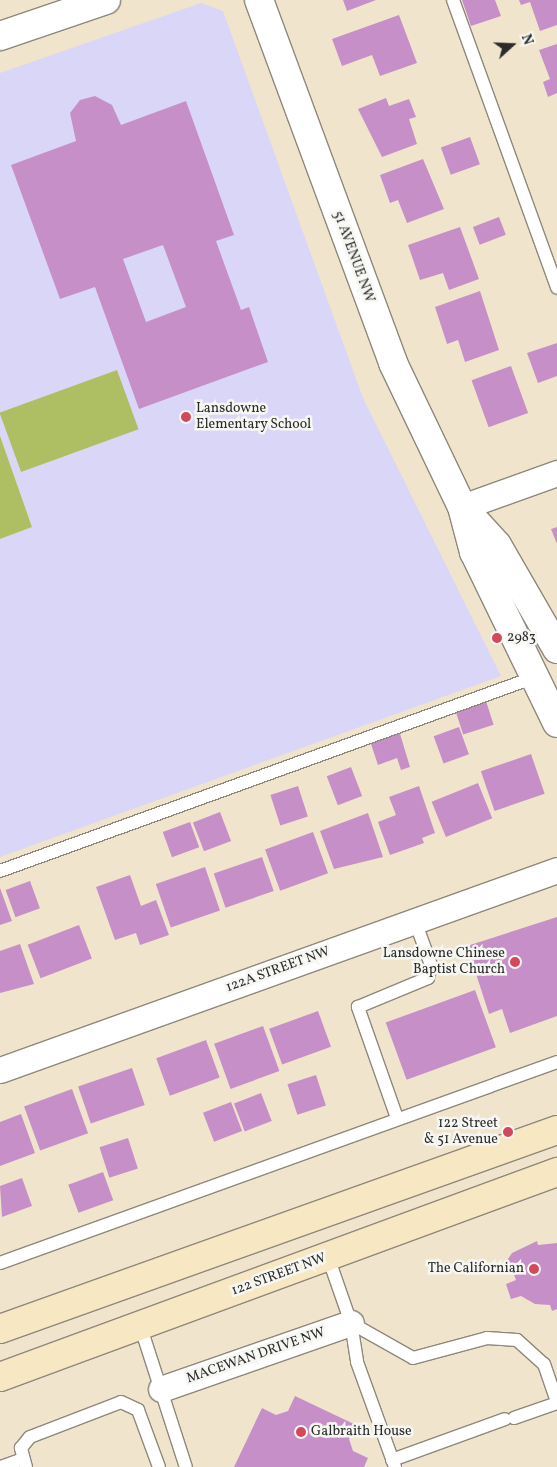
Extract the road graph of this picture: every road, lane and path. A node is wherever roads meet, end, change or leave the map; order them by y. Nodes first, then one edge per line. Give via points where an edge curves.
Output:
1 (106, 0) edge
2 (259, 0) edge
3 (452, 0) edge
4 (0, 36) edge
5 (557, 288) edge
6 (557, 473) edge
7 (462, 508) junction
8 (557, 649) edge
9 (535, 677) junction
10 (557, 722) edge
11 (557, 870) edge
12 (0, 871) edge
13 (415, 921) junction
14 (557, 1062) edge
15 (0, 1070) edge
16 (397, 1118) junction
17 (557, 1130) edge
18 (557, 1172) edge
19 (328, 1257) junction
20 (0, 1264) edge
21 (351, 1323) junction
22 (140, 1325) junction
23 (0, 1329) edge
24 (0, 1377) edge
25 (161, 1389) junction
26 (557, 1402) edge
27 (25, 1463) edge
28 (393, 1464) edge
29 (1, 1467) edge
30 (158, 1467) edge
31 (186, 1467) edge

1 - 4 street
2 - 7 street, 51 AVENUE NW via 393,363
3 - 5 lane
6 - 7 street
7 - 8 street, 51 AVENUE NW via 497,545
7 - 9 street, 51 AVENUE NW via 474,552
9 - 10 street, 51 AVENUE NW
9 - 12 lane
11 - 13 street, 122A STREET NW
13 - 15 street, 122A STREET NW
13 - 16 lane via 431,965 428,978 358,1007
14 - 16 lane
16 - 20 lane
17 - 23 main road
18 - 19 main road, 122 STREET NW
19 - 21 lane
19 - 22 main road, 122 STREET NW
21 - 25 street, MACEWAN DRIVE NW
21 - 26 lane via 413,1358 487,1338 517,1340 544,1364
21 - 28 lane via 357,1362
22 - 24 main road, 122 STREET NW
22 - 25 lane
25 - 31 lane
26 - 28 lane
27 - 29 lane
27 - 30 lane via 21,1448 30,1437 121,1402 138,1410

